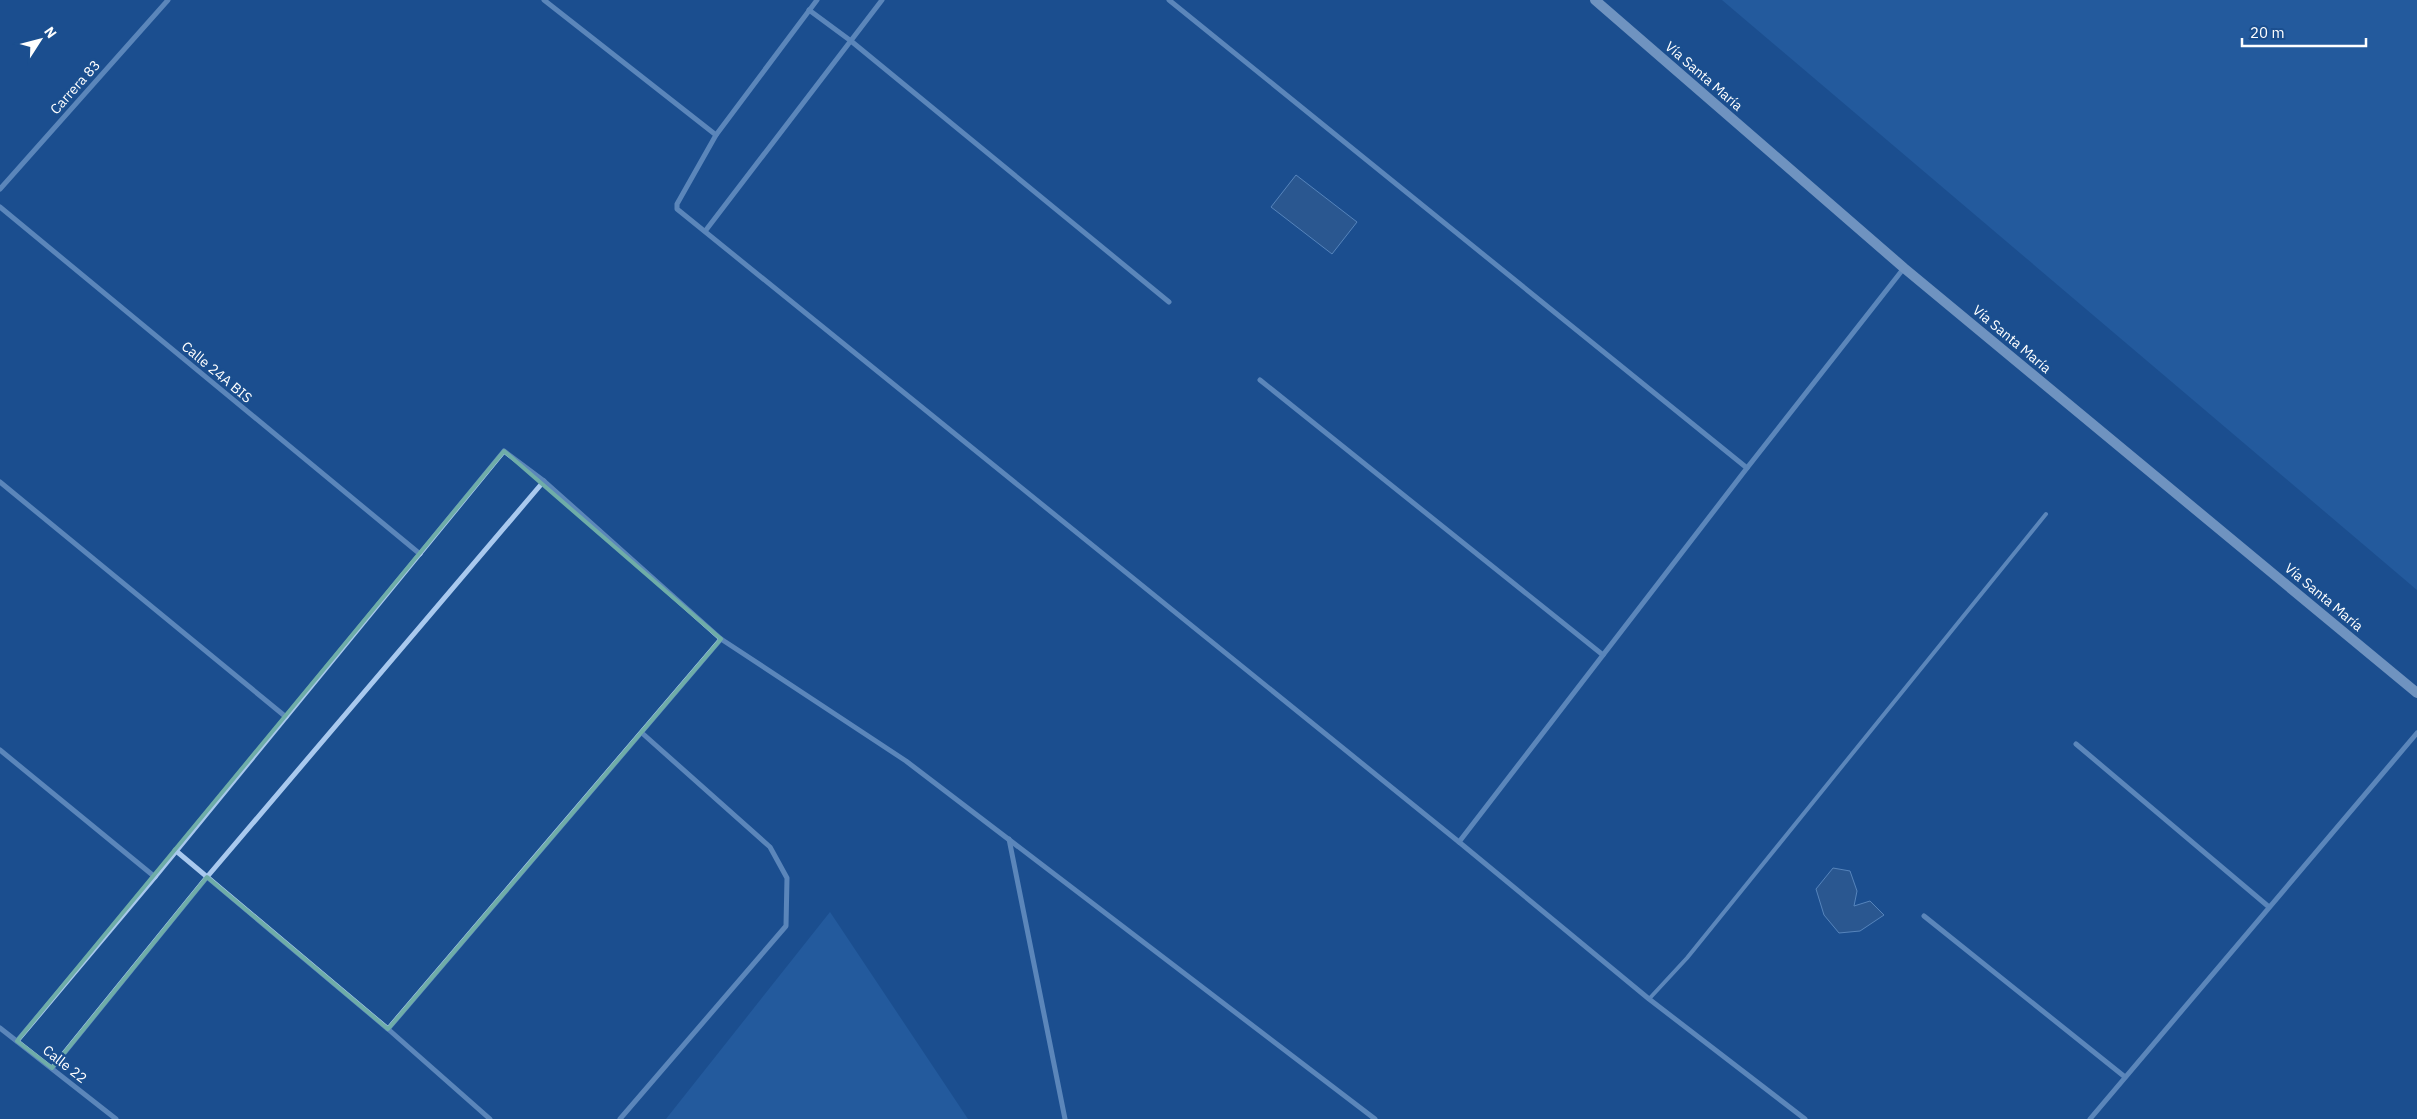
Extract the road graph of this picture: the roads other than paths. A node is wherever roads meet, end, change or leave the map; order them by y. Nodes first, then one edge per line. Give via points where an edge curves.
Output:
1 (168, 0) edge
2 (544, 0) edge
3 (817, 0) edge
4 (882, 0) edge
5 (1169, 0) edge
6 (1595, 0) edge
7 (810, 10) junction
8 (851, 41) junction
9 (716, 135) junction
10 (0, 189) edge
11 (0, 207) edge
12 (706, 230) junction
13 (1904, 268) junction
14 (1169, 302) dead end
15 (1260, 380) dead end
16 (1747, 468) junction
17 (0, 482) edge
18 (544, 482) junction
19 (2046, 514) dead end
20 (420, 554) junction
21 (721, 639) junction
22 (1603, 655) junction
23 (2417, 693) edge
24 (286, 717) junction
25 (642, 733) junction
26 (2417, 733) edge
27 (2076, 744) dead end
28 (0, 750) edge
29 (1009, 838) junction
30 (1459, 842) junction
31 (175, 850) junction
32 (155, 876) junction
33 (207, 877) junction
34 (2269, 907) junction
35 (1924, 916) dead end
36 (1649, 999) junction
37 (0, 1028) edge
38 (388, 1029) junction
39 (17, 1041) junction
40 (52, 1068) junction
41 (2125, 1077) junction
42 (116, 1119) edge
43 (490, 1119) edge
44 (620, 1119) edge
45 (1065, 1119) edge
46 (1375, 1119) edge
47 (1805, 1119) edge
48 (2090, 1119) edge

1 - 10 street, Carrera 83
2 - 9 street
3 - 7 street
4 - 8 street
5 - 16 street
6 - 13 main road, Vía Santa María
7 - 8 street
7 - 9 street
8 - 12 street
8 - 14 street
9 - 12 street via 677,204 681,213
11 - 20 street, Calle 24A BIS
12 - 30 street
13 - 16 street
13 - 23 main road, Vía Santa María
15 - 22 street
16 - 22 street
17 - 24 street
18 - 20 street via 504,451
18 - 21 street
18 - 33 street
19 - 36 lane via 1687,958
20 - 24 street
21 - 25 street
21 - 29 street via 906,761
22 - 30 street
24 - 31 street
25 - 38 street
25 - 44 street via 770,847 787,878 786,926
26 - 34 street
27 - 34 street
28 - 32 street
29 - 45 street
29 - 46 street
30 - 36 street
31 - 32 street
31 - 33 street
32 - 39 street
33 - 38 street
33 - 40 street
34 - 41 street
35 - 41 street
36 - 47 street
37 - 39 street, Calle 22
38 - 43 street
39 - 40 street, Calle 22
40 - 42 street, Calle 22
41 - 48 street

